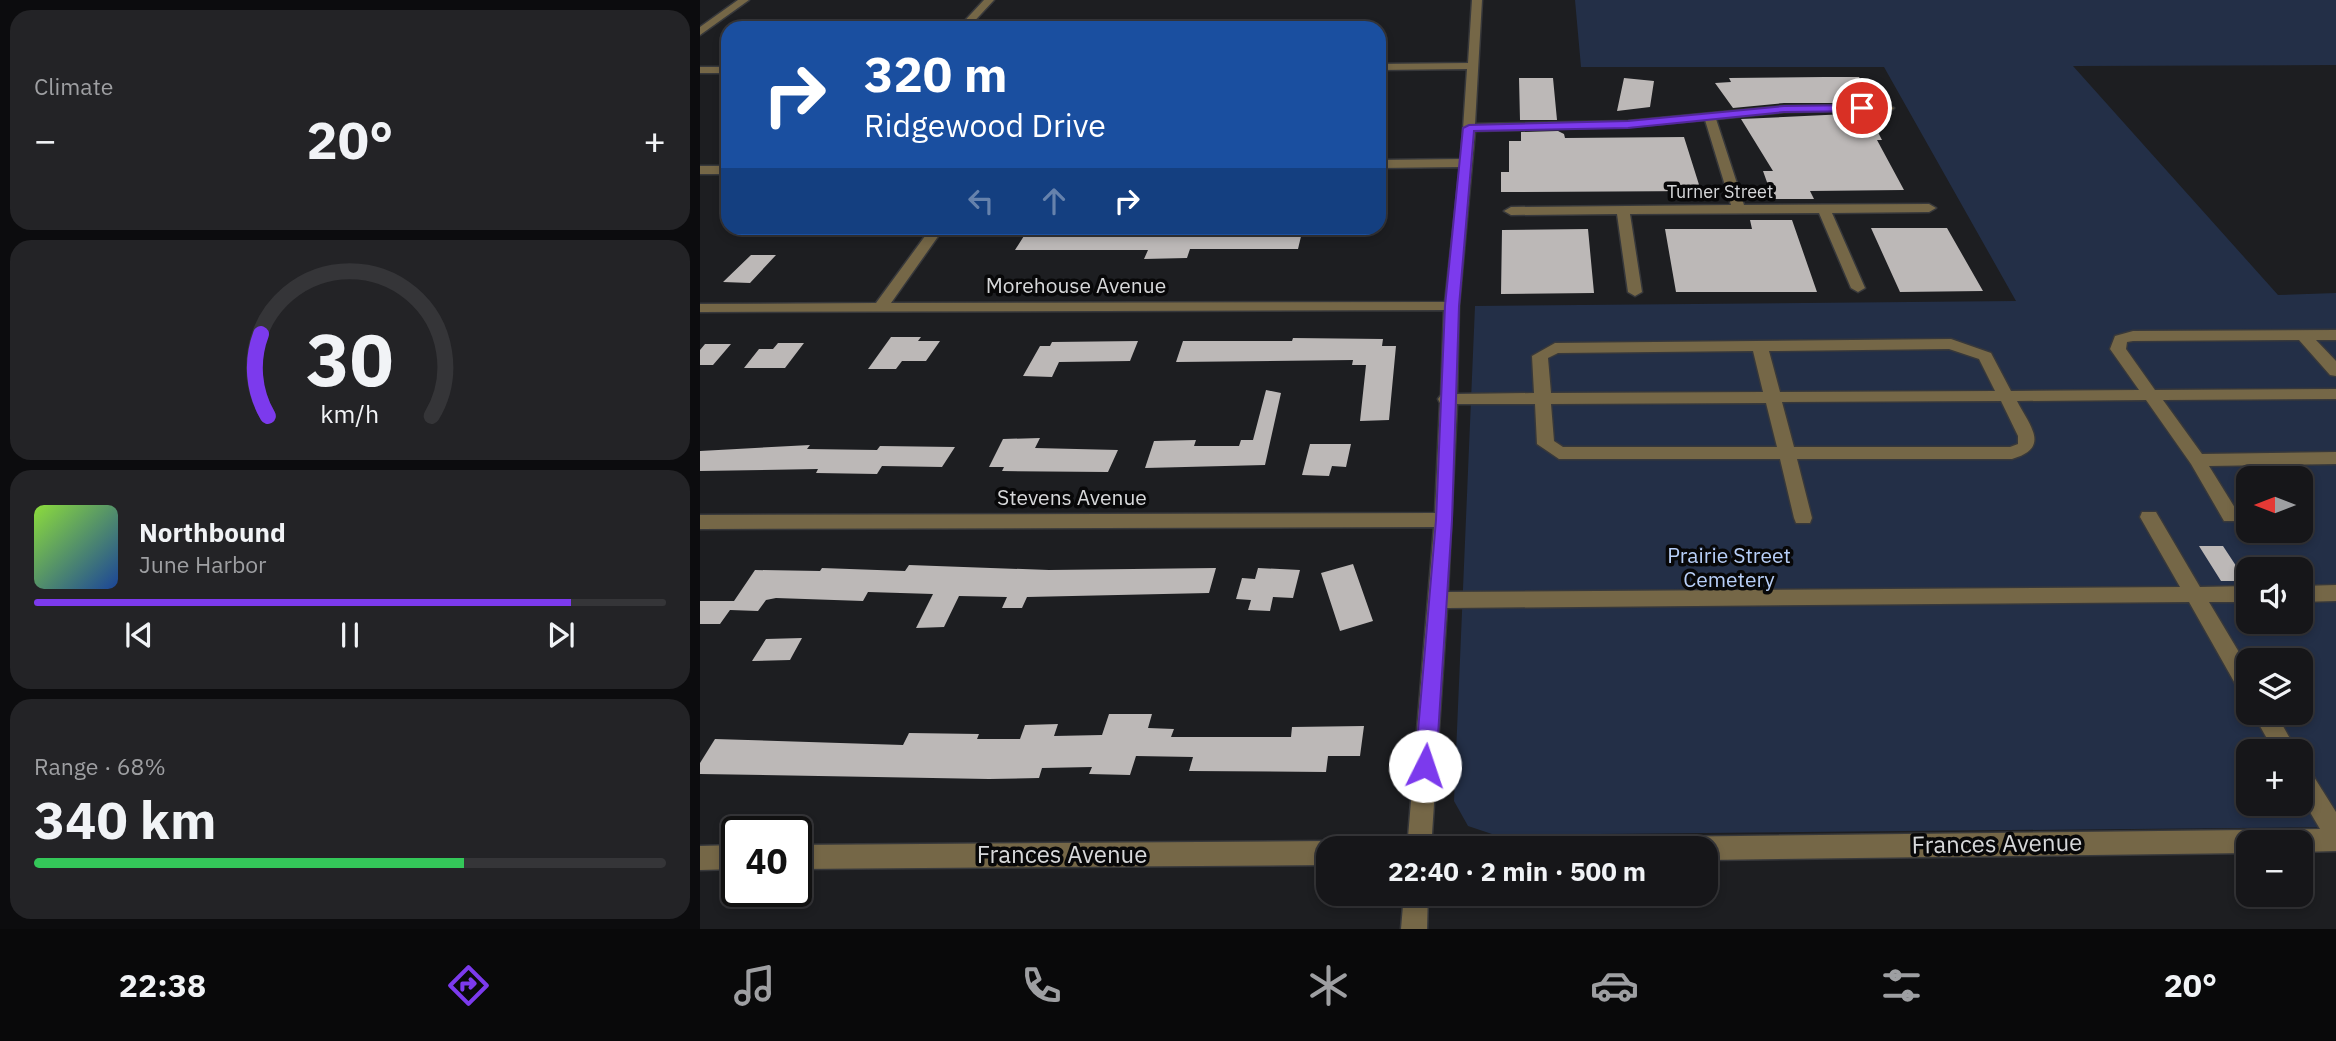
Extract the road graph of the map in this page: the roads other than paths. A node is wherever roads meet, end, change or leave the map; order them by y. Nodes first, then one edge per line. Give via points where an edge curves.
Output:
1 (744, 0) edge
2 (989, 0) edge
3 (1477, 0) edge
4 (970, 21) edge
5 (700, 32) edge
6 (1473, 66) junction
7 (1386, 67) edge
8 (700, 70) edge
9 (721, 70) edge
10 (1888, 108) dead end
11 (1709, 116) junction
12 (1469, 128) junction
13 (1466, 163) junction
14 (1386, 164) edge
15 (700, 170) edge
16 (721, 170) edge
17 (1928, 208) dead end
18 (1739, 209) junction
19 (1824, 209) junction
20 (1623, 210) junction
21 (1511, 211) dead end
22 (932, 235) edge
23 (1858, 288) dead end
24 (1635, 292) dead end
25 (1452, 306) junction
26 (700, 308) edge
27 (880, 308) junction
28 (2303, 335) junction
29 (2336, 335) edge
30 (1760, 346) junction
31 (2336, 371) edge
32 (2336, 394) edge
33 (2005, 395) junction
34 (2153, 395) junction
35 (1774, 397) junction
36 (1447, 399) junction
37 (1545, 399) junction
38 (1787, 452) junction
39 (2336, 458) edge
40 (2197, 460) junction
41 (2231, 516) dead end
42 (2149, 517) dead end
43 (1803, 518) dead end
44 (1444, 520) junction
45 (700, 522) edge
46 (2336, 593) edge
47 (2193, 594) junction
48 (2236, 594) edge
49 (2313, 594) edge
50 (1438, 600) junction
51 (2236, 666) edge
52 (2313, 796) edge
53 (2336, 834) edge
54 (1420, 836) edge
55 (2336, 840) edge
56 (1718, 848) edge
57 (1316, 853) edge
58 (721, 857) edge
59 (812, 857) edge
60 (700, 858) edge
61 (1415, 906) edge
62 (1414, 929) edge

1 - 5 street
2 - 4 street
3 - 6 street
6 - 7 street
6 - 12 street
8 - 9 street
10 - 11 street via 1784,109
11 - 12 street via 1628,124
11 - 18 street
12 - 13 street
13 - 14 street
13 - 25 street
15 - 16 street
17 - 19 street, Turner Street
18 - 19 street, Turner Street
18 - 20 street, Turner Street
19 - 23 street
20 - 21 street, Turner Street
20 - 24 street
22 - 27 street
25 - 27 street, Morehouse Avenue
25 - 36 street
26 - 27 street, Morehouse Avenue
28 - 29 street
28 - 31 street
28 - 34 street via 2120,339 2118,349
30 - 33 street via 1951,344 1984,355
30 - 35 street
30 - 37 street via 1555,348 1540,356
32 - 34 street
33 - 34 street
33 - 35 street
33 - 38 street via 2027,436 2026,447 2012,453
34 - 40 street
35 - 37 street
35 - 38 street
36 - 37 street
36 - 44 street
37 - 38 street via 1546,444 1559,453
38 - 43 street
39 - 40 street
40 - 41 street
42 - 47 street
44 - 45 street, Stevens Avenue
44 - 50 street
46 - 49 street
47 - 48 street
47 - 50 street
47 - 51 street
50 - 54 street
52 - 53 street
55 - 56 street, Frances Avenue
57 - 59 street, Frances Avenue
58 - 60 street
61 - 62 street

